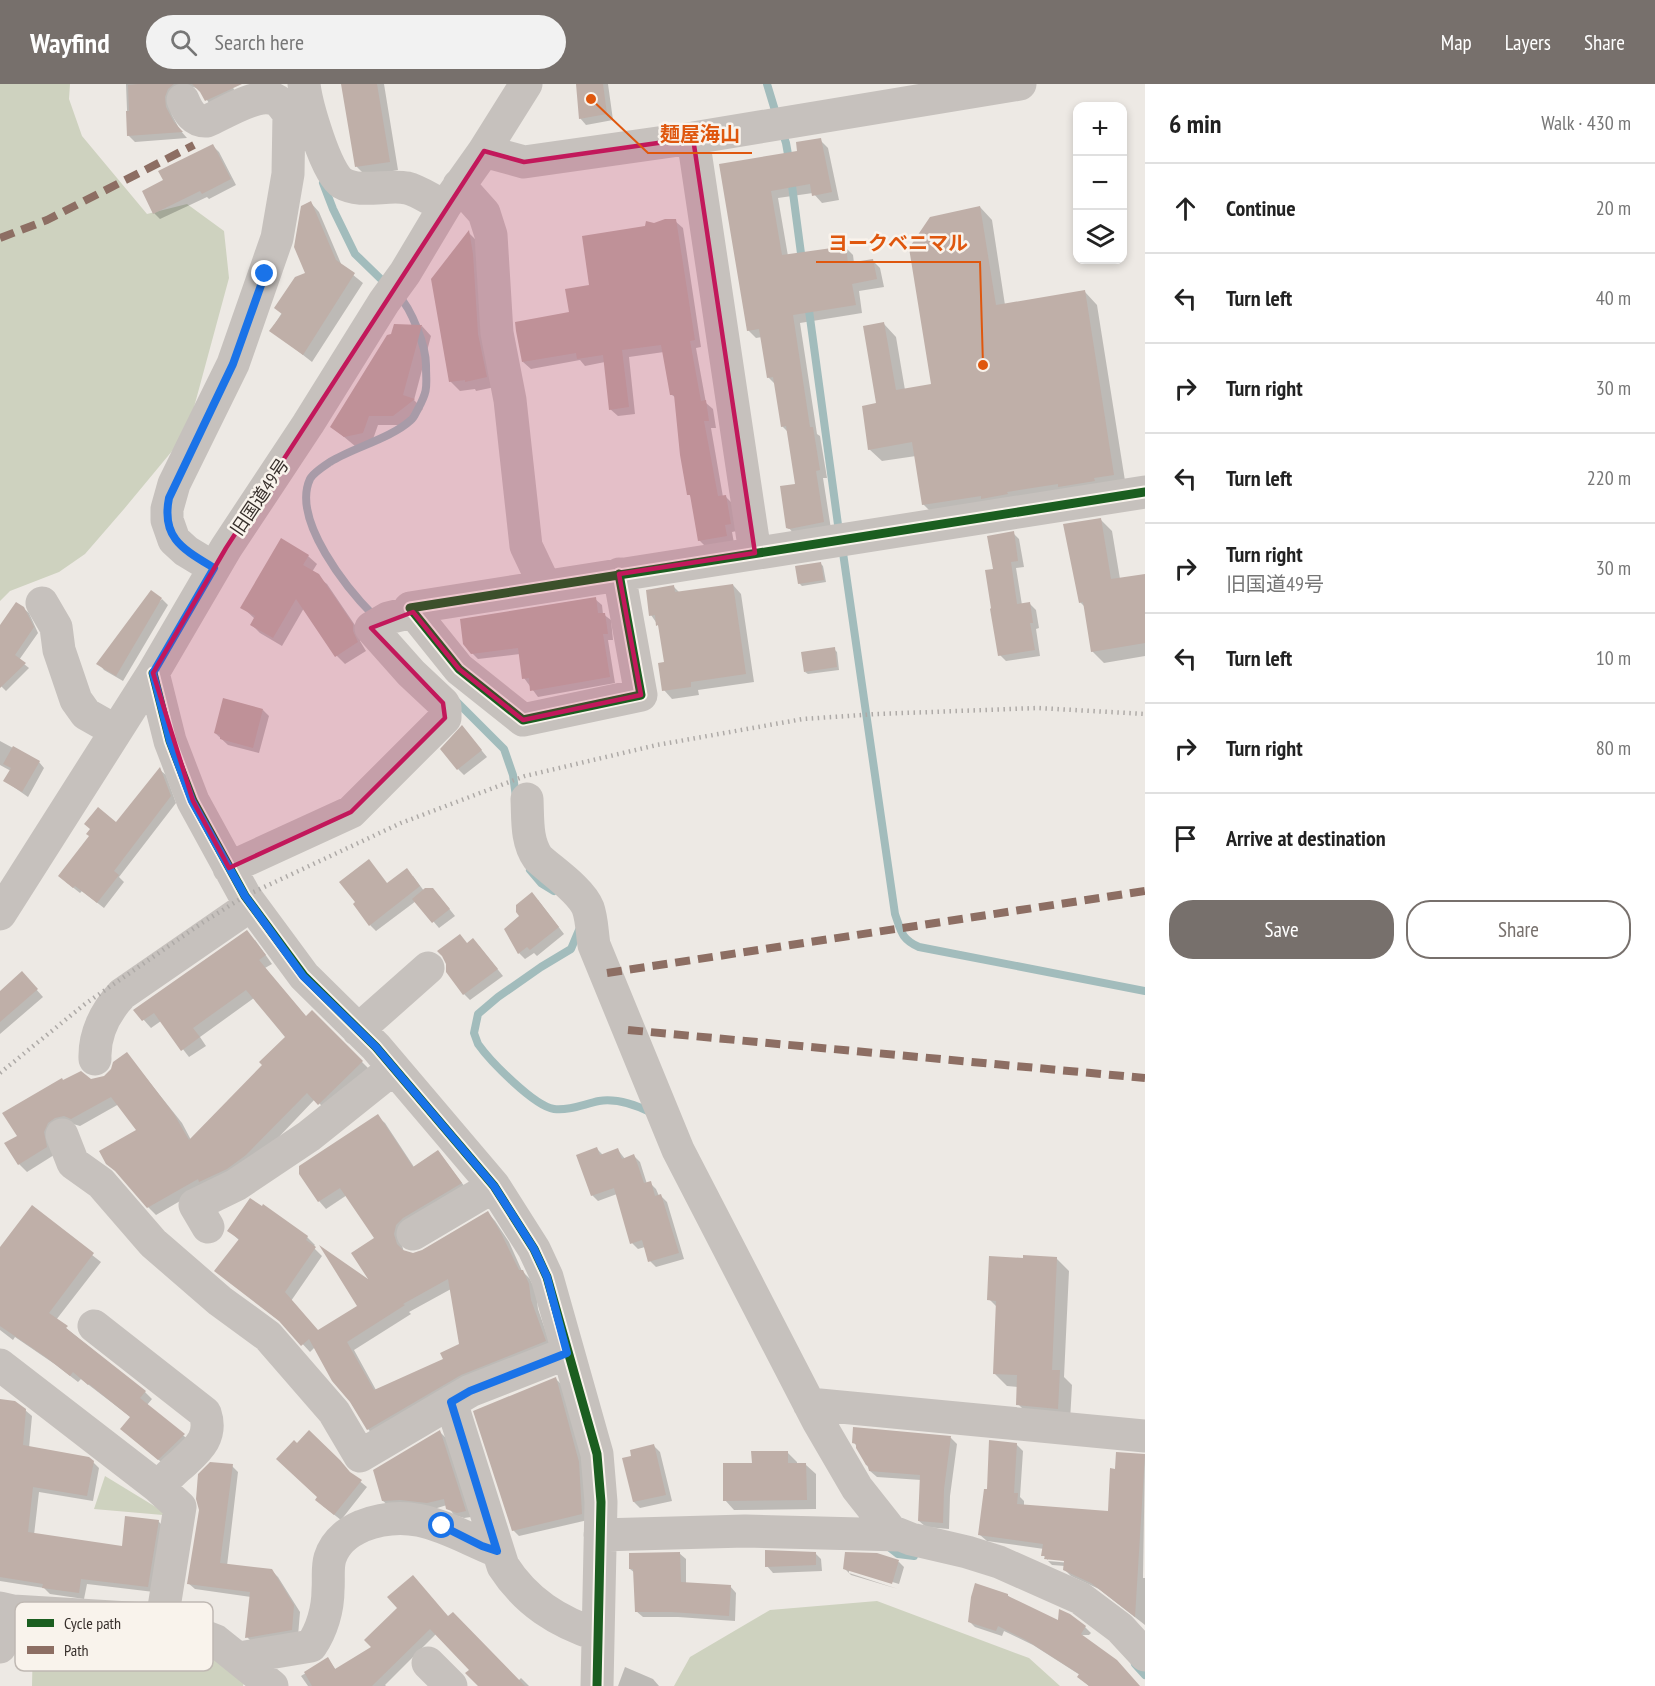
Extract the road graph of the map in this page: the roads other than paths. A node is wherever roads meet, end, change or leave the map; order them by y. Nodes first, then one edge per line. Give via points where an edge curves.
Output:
1 (526, 84) edge
2 (1020, 84) edge
3 (296, 95) edge
4 (183, 100) dead end
5 (693, 138) junction
6 (194, 145) dead end
7 (484, 151) junction
8 (452, 196) junction
9 (1145, 492) edge
10 (755, 552) junction
11 (214, 568) junction
12 (620, 574) junction
13 (545, 586) junction
14 (42, 603) dead end
15 (391, 619) junction
16 (153, 673) junction
17 (116, 731) junction
18 (527, 799) dead end
19 (229, 868) junction
20 (251, 905) junction
21 (0, 914) edge
22 (428, 968) dead end
23 (358, 1030) junction
24 (94, 1059) dead end
25 (394, 1068) junction
26 (62, 1135) dead end
27 (494, 1186) junction
28 (208, 1227) dead end
29 (413, 1234) dead end
30 (94, 1326) dead end
31 (567, 1353) junction
32 (0, 1365) edge
33 (451, 1402) junction
34 (809, 1404) junction
35 (1145, 1436) edge
36 (158, 1487) junction
37 (600, 1535) junction
38 (892, 1535) junction
39 (497, 1551) junction
40 (165, 1602) edge
41 (6, 1610) edge
42 (598, 1635) junction
43 (213, 1640) edge
44 (1140, 1640) edge
45 (0, 1647) edge
46 (239, 1658) junction
47 (428, 1663) dead end
48 (272, 1686) edge
49 (451, 1686) edge
50 (597, 1686) edge

1 - 7 street, 旧国道49号
2 - 5 street
3 - 4 street via 253,100 207,122 192,116
3 - 6 street
3 - 8 street via 335,178 343,184 407,188
3 - 11 street via 289,114 288,174 277,238 233,364 174,484 167,509 174,540
5 - 7 street via 524,162
5 - 10 street
7 - 8 street, 旧国道49号
8 - 11 street, 旧国道49号
8 - 13 street via 484,213 491,235 497,333 510,400 526,546
9 - 10 street
10 - 12 street
11 - 16 street, 旧国道49号
12 - 13 street
12 - 15 street via 641,695 523,720
13 - 15 street via 410,608
14 - 17 street via 56,627 59,650 76,700 86,714
15 - 19 street via 411,672 443,703 445,717 351,812
16 - 17 street, 旧国道49号
16 - 19 street via 170,741 192,801
17 - 21 street, 旧国道49号
18 - 34 street via 533,851 585,902 594,945 678,1150
19 - 20 street
20 - 23 street via 303,976
20 - 24 street via 122,994 96,1038
22 - 23 street
23 - 25 street
25 - 27 street
25 - 28 street via 309,1136 236,1185 195,1205
26 - 33 street via 73,1163 101,1183 153,1243 220,1302 268,1336 334,1412 360,1456
27 - 29 street
27 - 31 street via 547,1277
30 - 36 street via 205,1413 209,1424 207,1436 197,1452
31 - 33 street
31 - 37 street via 597,1454
32 - 36 street
33 - 39 street
34 - 35 street
34 - 38 street via 857,1488
36 - 40 street via 180,1507
37 - 38 street via 745,1531
37 - 42 street
38 - 44 street via 999,1562 1080,1598
39 - 42 street via 513,1582 538,1604 557,1619
39 - 46 street via 424,1521 384,1519 350,1531 331,1556 324,1620 311,1646
41 - 45 street
42 - 50 street
43 - 46 street
46 - 48 street
47 - 49 street

